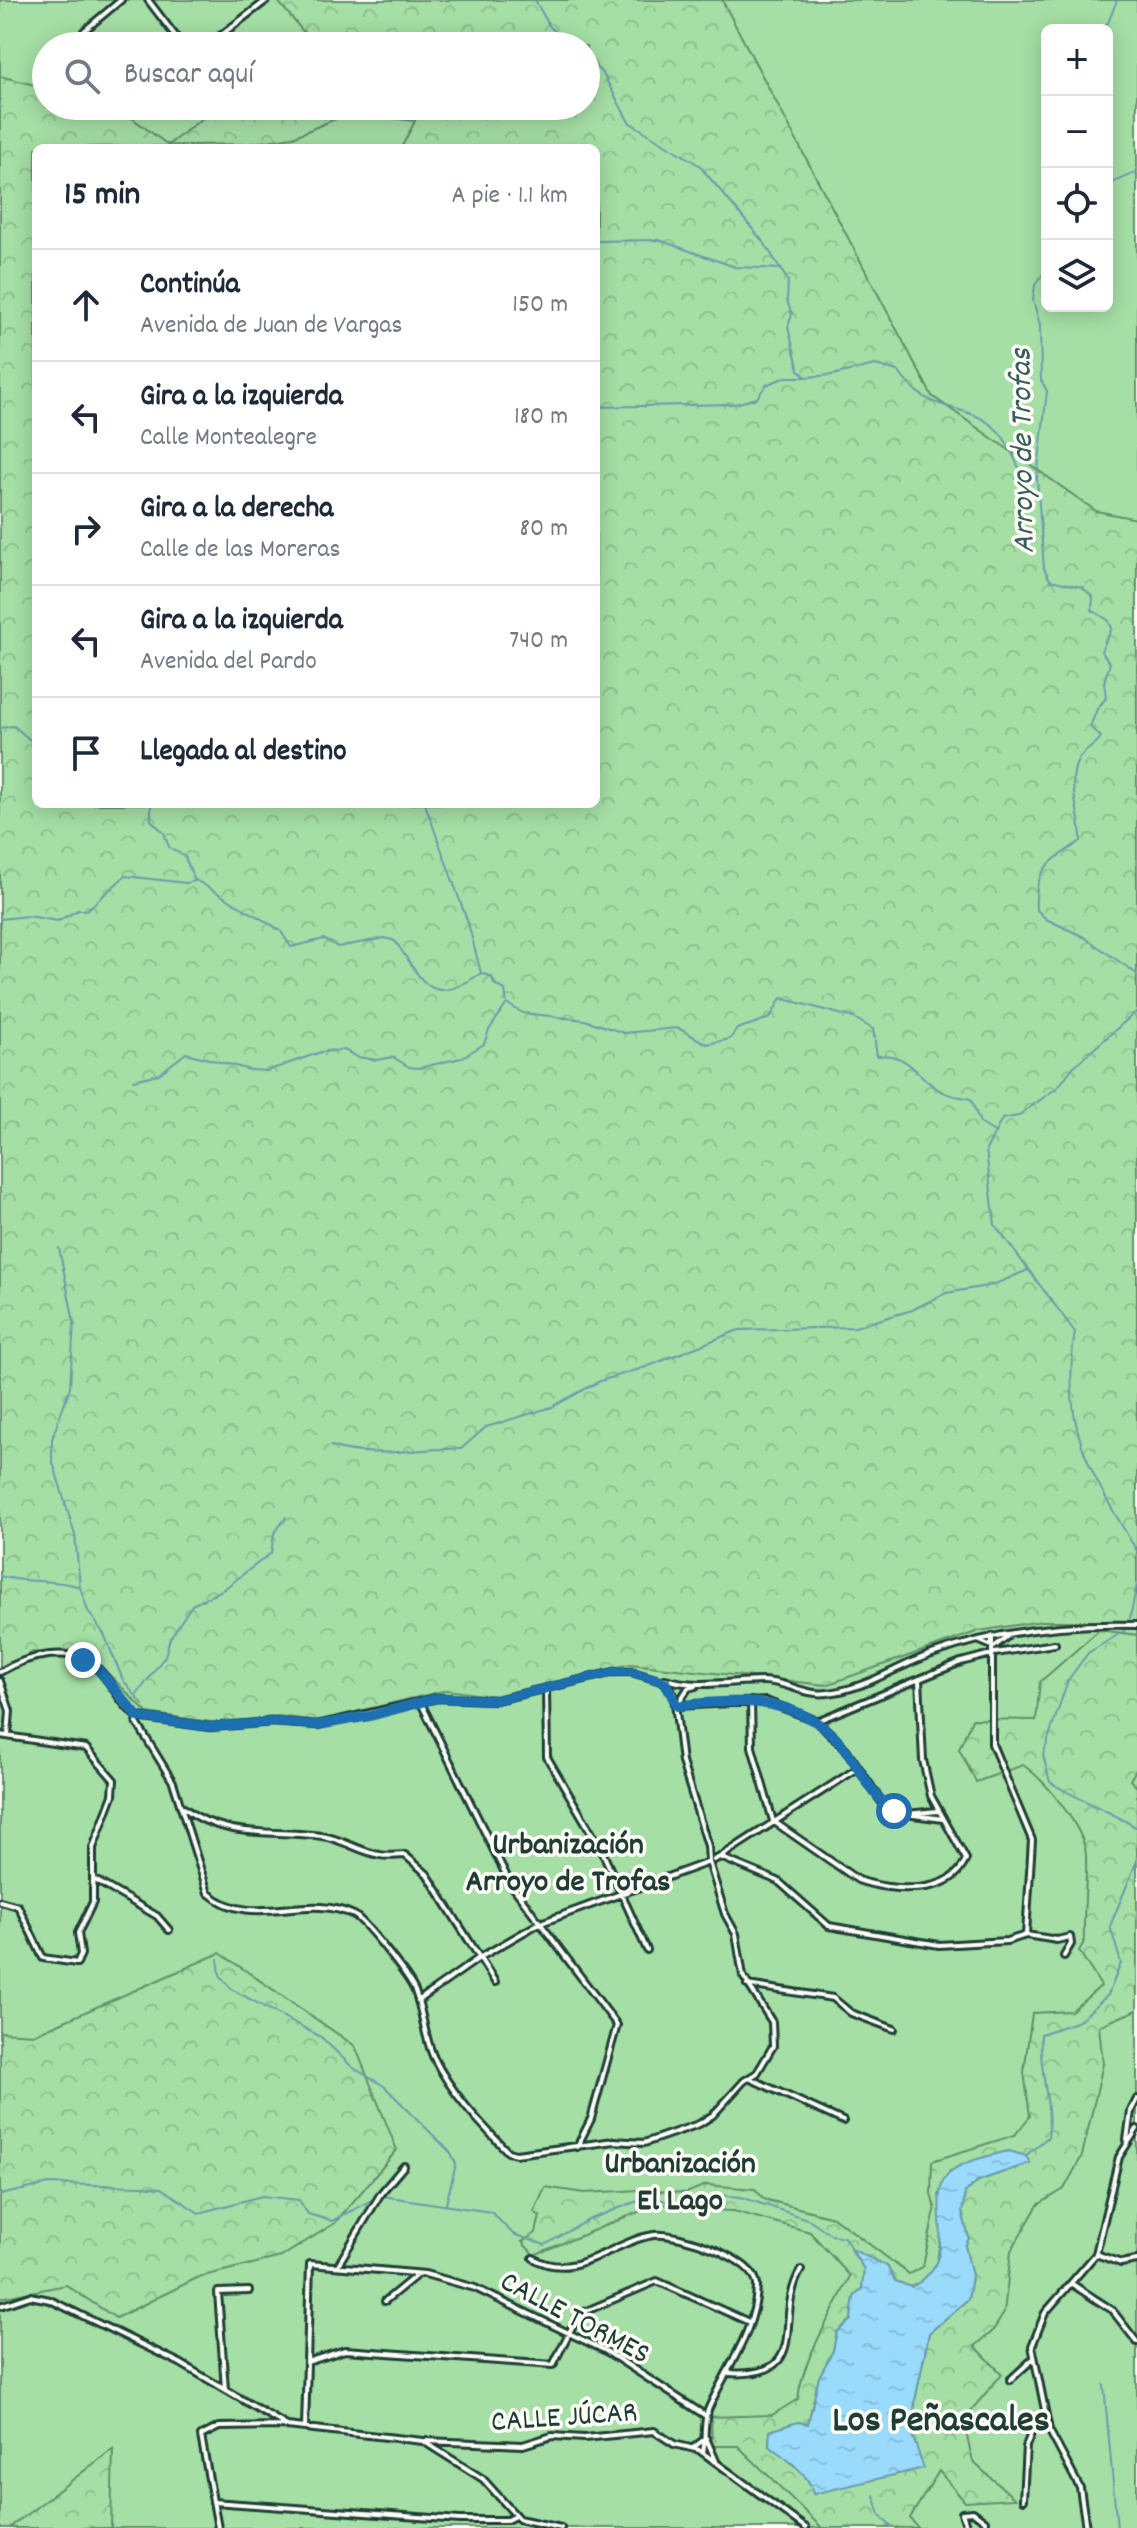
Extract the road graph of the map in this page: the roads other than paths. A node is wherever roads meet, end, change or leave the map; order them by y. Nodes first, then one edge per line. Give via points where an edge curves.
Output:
1 (121, 0) edge
2 (148, 0) edge
3 (267, 0) edge
4 (84, 32) edge
5 (172, 32) edge
6 (225, 32) edge
7 (1137, 1625) edge
8 (1014, 1632) junction
9 (992, 1636) junction
10 (976, 1640) junction
11 (1055, 1644) dead end
12 (994, 1650) junction
13 (0, 1672) edge
14 (632, 1672) junction
15 (919, 1679) junction
16 (0, 1681) edge
17 (678, 1683) junction
18 (699, 1685) junction
19 (546, 1689) junction
20 (676, 1692) junction
21 (681, 1696) junction
22 (751, 1701) junction
23 (421, 1703) junction
24 (677, 1706) junction
25 (138, 1717) junction
26 (817, 1721) junction
27 (0, 1735) edge
28 (8, 1735) junction
29 (858, 1768) junction
30 (182, 1806) junction
31 (938, 1811) junction
32 (906, 1814) junction
33 (943, 1819) junction
34 (773, 1821) junction
35 (720, 1857) junction
36 (712, 1862) junction
37 (95, 1880) junction
38 (623, 1896) junction
39 (0, 1901) edge
40 (538, 1924) junction
41 (169, 1930) dead end
42 (1026, 1935) junction
43 (647, 1950) dead end
44 (1064, 1956) dead end
45 (479, 1958) junction
46 (495, 1982) dead end
47 (747, 1985) junction
48 (418, 2001) junction
49 (894, 2029) dead end
50 (751, 2079) junction
51 (1137, 2099) edge
52 (843, 2121) dead end
53 (1127, 2126) junction
54 (1136, 2130) edge
55 (1127, 2140) junction
56 (577, 2147) junction
57 (404, 2166) dead end
58 (1096, 2254) junction
59 (533, 2258) dead end
60 (1137, 2260) edge
61 (338, 2265) junction
62 (801, 2270) dead end
63 (418, 2274) junction
64 (1072, 2284) junction
65 (249, 2291) dead end
66 (385, 2301) dead end
67 (0, 2306) edge
68 (749, 2322) junction
69 (570, 2332) junction
70 (1137, 2342) edge
71 (1033, 2359) junction
72 (307, 2362) junction
73 (727, 2373) junction
74 (1010, 2380) dead end
75 (225, 2389) junction
76 (706, 2416) junction
77 (1045, 2416) junction
78 (287, 2426) junction
79 (305, 2428) junction
80 (706, 2438) junction
81 (423, 2441) junction
82 (693, 2448) junction
83 (703, 2453) junction
84 (717, 2462) junction
85 (1023, 2500) dead end
86 (213, 2502) junction
87 (515, 2516) junction
88 (985, 2521) dead end
89 (803, 2527) edge
90 (218, 2528) edge
91 (561, 2528) edge
92 (967, 2528) edge
93 (1086, 2528) edge

1 - 4 street
2 - 5 street
3 - 6 street
7 - 8 street
8 - 9 street
8 - 12 street
9 - 10 street
9 - 12 street
10 - 12 street
10 - 18 street via 833,1692 803,1693 767,1681
11 - 12 street
12 - 15 street
12 - 42 street via 994,1751 1032,1840
13 - 25 street via 43,1655 83,1660 97,1668
14 - 17 street
14 - 19 street
14 - 20 street via 665,1682
15 - 26 street
15 - 31 street via 923,1760
16 - 28 street via 10,1711
17 - 18 street
17 - 20 street
18 - 21 street
19 - 23 street via 496,1700 451,1697
19 - 38 street via 547,1757
20 - 21 street
20 - 24 street
21 - 24 street
22 - 24 street
22 - 26 street via 766,1701
22 - 34 street via 752,1747
23 - 25 street via 308,1726 272,1722 210,1727
23 - 40 street via 510,1883
24 - 36 street via 682,1762
25 - 30 street
26 - 29 street
27 - 28 street
28 - 37 street via 86,1748 114,1780 93,1848
29 - 32 street via 883,1804
29 - 34 street
30 - 45 street via 224,1828 322,1836 379,1855 405,1855 427,1874
30 - 48 street via 208,1893 222,1905 265,1912 317,1905 356,1916 414,1987
31 - 32 street
31 - 33 street
32 - 33 street
33 - 34 street via 966,1863 943,1883 922,1887 858,1880
34 - 35 street
35 - 36 street
35 - 42 street via 778,1881 829,1926 939,1945
36 - 38 street
36 - 47 street
37 - 39 street via 90,1913 78,1933 81,1954 75,1964 43,1958 18,1906
37 - 41 street via 157,1916
38 - 40 street
38 - 43 street
40 - 45 street
40 - 56 street via 617,2025 591,2119
42 - 44 street via 1070,1937
45 - 46 street
45 - 48 street
47 - 49 street via 833,1998 851,2013
47 - 50 street via 774,2030 773,2046
48 - 56 street via 433,2056 464,2107 508,2152
50 - 52 street
50 - 56 street via 713,2115 668,2136 644,2143
51 - 53 street
53 - 54 street
53 - 55 street
54 - 55 street
55 - 58 street
57 - 61 street via 381,2193
58 - 60 street via 1121,2263
58 - 64 street
59 - 68 street via 546,2266 564,2267 649,2236 686,2241 750,2267 757,2286
61 - 63 street, CALLE TORMES
61 - 72 street, CALLE TORMES via 310,2264
62 - 73 street via 781,2358 768,2371
63 - 66 street
63 - 69 street, CALLE TORMES via 475,2288
64 - 70 street via 1112,2310
64 - 71 street via 1038,2325
65 - 75 street via 218,2292
67 - 75 street via 30,2296 50,2300
68 - 69 street via 657,2281 584,2312
68 - 73 street
69 - 72 street via 556,2363 549,2366 345,2350
69 - 76 street, CALLE TORMES
71 - 74 street
71 - 77 street
72 - 79 street
73 - 76 street
75 - 78 street
76 - 80 street
77 - 85 street via 1036,2421 1026,2446
77 - 93 street via 1080,2488
78 - 79 street, CALLE JÚCAR
78 - 86 street, CALLE JÚCAR via 205,2432 201,2442
79 - 81 street, CALLE JÚCAR
80 - 82 street
80 - 83 street
80 - 84 street
81 - 82 street, CALLE JÚCAR via 523,2445 552,2436 584,2438 641,2430
81 - 87 street via 483,2479
82 - 83 street, CALLE JÚCAR
83 - 84 street, CALLE JÚCAR
84 - 89 street, CALLE JÚCAR
86 - 87 street via 429,2519
86 - 90 street
87 - 91 street
88 - 92 street via 973,2512 962,2513

